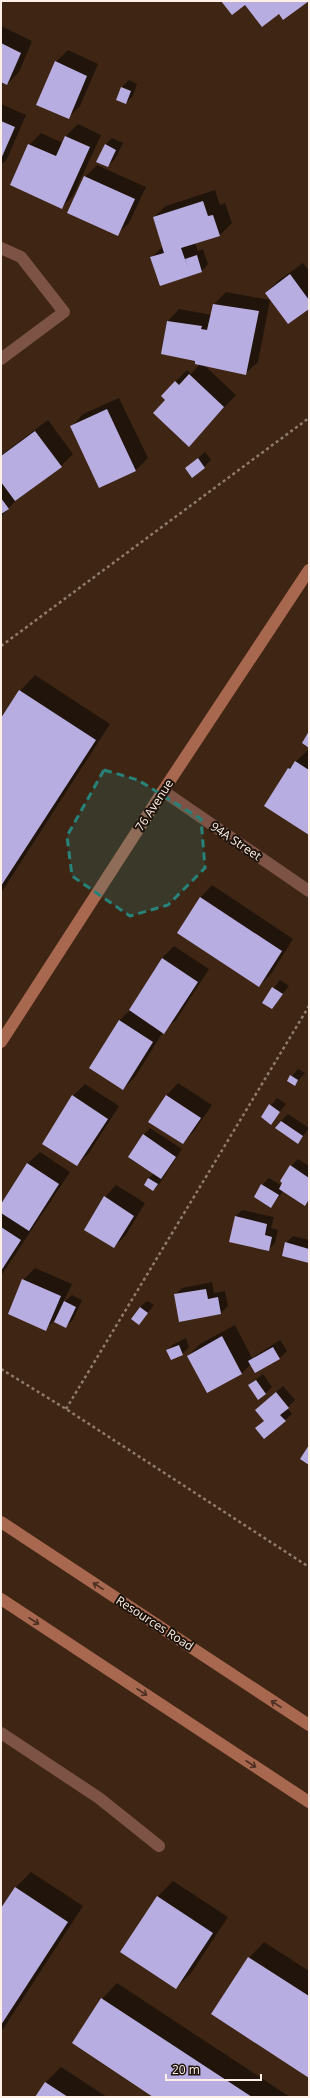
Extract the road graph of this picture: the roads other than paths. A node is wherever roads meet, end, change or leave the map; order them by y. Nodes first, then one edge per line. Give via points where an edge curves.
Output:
1 (1, 248) edge
2 (1, 359) edge
3 (309, 570) edge
4 (163, 791) junction
5 (309, 891) edge
6 (1, 1042) edge
7 (1, 1522) edge
8 (1, 1600) edge
9 (309, 1725) edge
10 (1, 1734) edge
11 (309, 1802) edge
12 (159, 1846) dead end

1 - 2 street via 21,257 64,312
3 - 4 main road, 76 Avenue
4 - 5 street, 94A Street
4 - 6 main road, 76 Avenue
9 -> 7 main road, Resources Road
8 -> 11 main road
10 - 12 street via 100,1798

